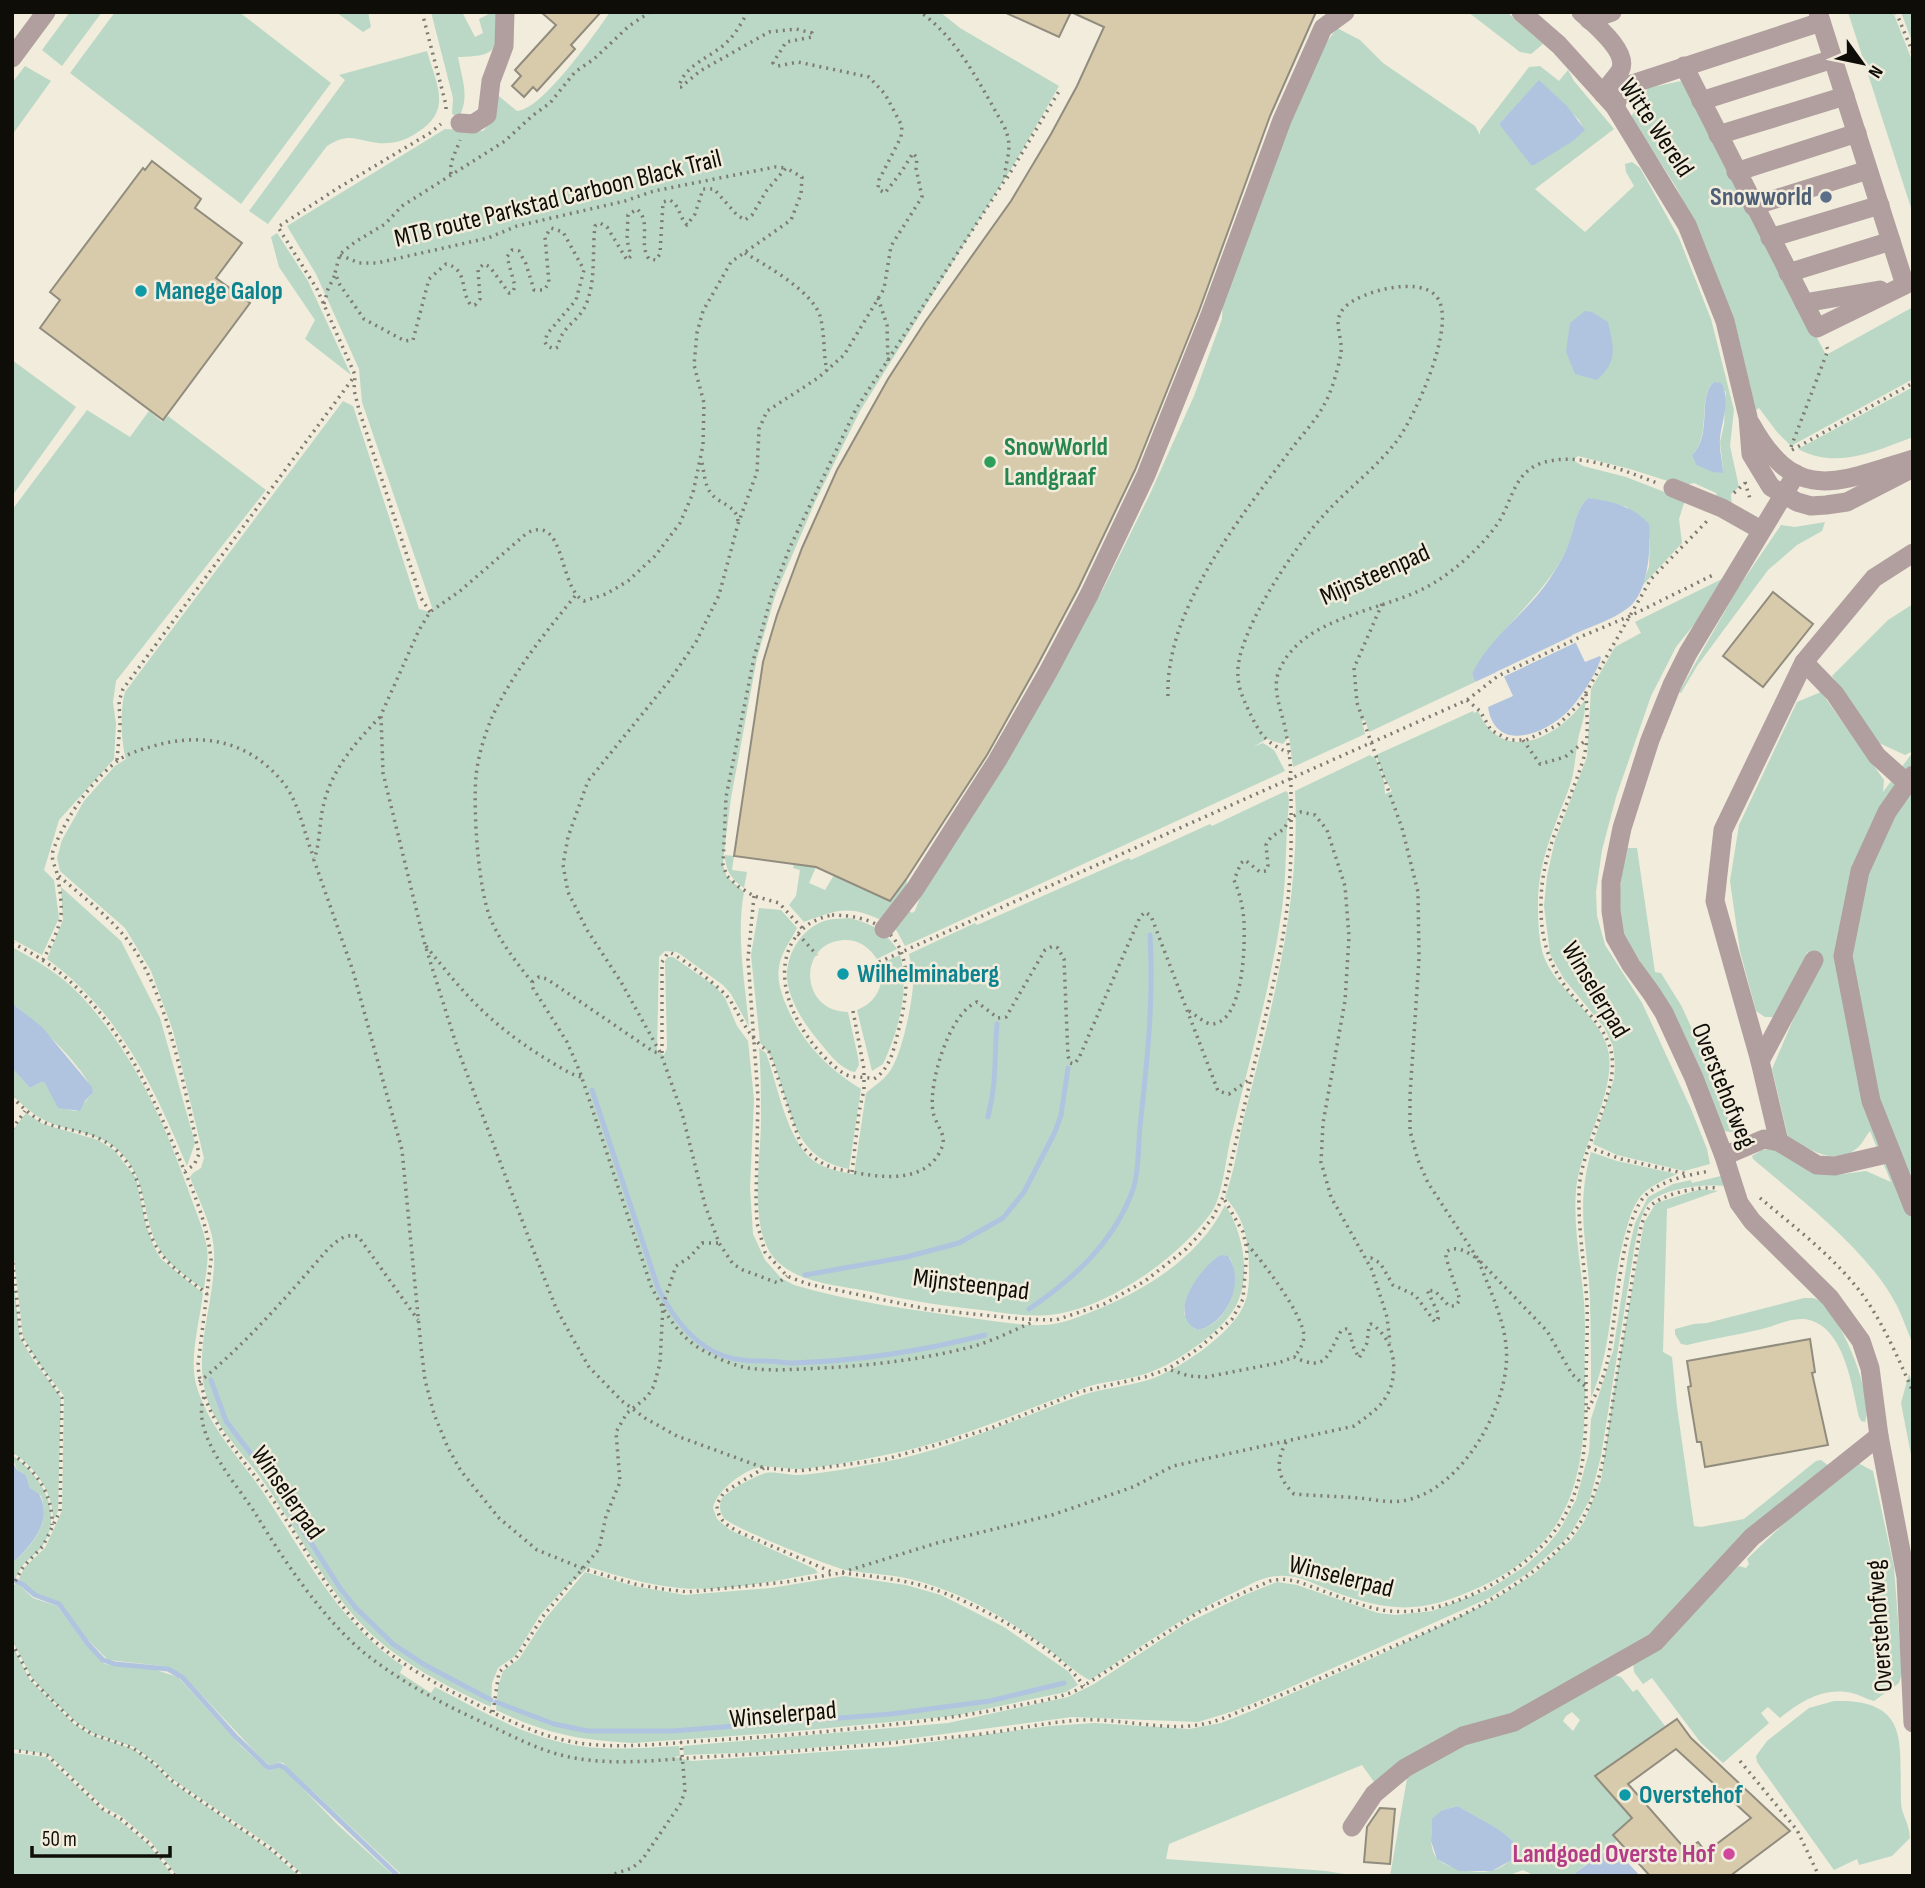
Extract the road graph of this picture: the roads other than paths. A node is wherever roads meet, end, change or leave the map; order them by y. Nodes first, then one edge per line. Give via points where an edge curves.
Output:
1 (46, 12) edge
2 (505, 12) edge
3 (1345, 12) edge
4 (1521, 12) edge
5 (1612, 12) edge
6 (1585, 16) edge
7 (1819, 17) edge
8 (12, 58) edge
9 (1833, 59) junction
10 (1684, 66) junction
11 (1844, 96) junction
12 (1609, 101) junction
13 (1701, 101) junction
14 (460, 123) road end
15 (1857, 133) junction
16 (1718, 135) junction
17 (1868, 170) junction
18 (1736, 172) junction
19 (1880, 205) junction
20 (1753, 206) junction
21 (1769, 238) junction
22 (1891, 241) junction
23 (1788, 273) junction
24 (1748, 417) junction
25 (1913, 459) edge
26 (1913, 468) edge
27 (1796, 474) junction
28 (1672, 488) road end
29 (1783, 495) junction
30 (1761, 530) junction
31 (1913, 553) edge
32 (1804, 662) junction
33 (1910, 779) edge
34 (884, 929) road end
35 (1814, 960) dead end
36 (1760, 1061) junction
37 (1779, 1142) junction
38 (1891, 1153) junction
39 (1716, 1163) junction
40 (1907, 1183) edge
41 (1913, 1207) edge
42 (1879, 1436) junction
43 (1913, 1723) edge
44 (1352, 1828) dead end

1 - 8 street
2 - 14 street via 504,46 491,81 487,115 473,124
3 - 34 street via 1323,28 1282,120 1146,475 1089,595 997,761
4 - 12 street, Witte Wereld via 1559,45
5 - 6 street
6 - 12 street via 1616,47 1622,61
7 - 9 street
7 - 10 street
9 - 11 street
9 - 13 street
10 - 12 street via 1629,85
10 - 13 street
11 - 15 street
11 - 16 street
12 - 24 street, Witte Wereld via 1687,225 1725,321
13 - 16 street
15 - 17 street
15 - 18 street
16 - 18 street
17 - 19 street
17 - 20 street
18 - 20 street
19 - 21 street
19 - 22 street
20 - 21 street
21 - 23 street
22 - 23 street
22 - 23 street via 1905,285 1816,328
24 - 27 street, Witte Wereld via 1764,448
24 - 29 street, Witte Wereld via 1751,454 1771,487
25 - 27 street, Witte Wereld via 1848,480 1827,482
26 - 29 street via 1847,502 1811,506
27 - 29 street, Overstehofweg
28 - 30 street
29 - 30 street, Overstehofweg
30 - 39 street, Overstehofweg via 1672,685 1626,816 1611,882 1615,937 1673,1032
31 - 32 street via 1874,578
32 - 33 street via 1835,694 1877,756
32 - 36 street via 1724,830 1715,901
33 - 38 street via 1887,812 1860,872 1843,956 1871,1101
35 - 36 street
36 - 37 street
37 - 38 street via 1817,1165 1835,1166
37 - 39 street via 1764,1139
38 - 40 street
39 - 42 street, Overstehofweg via 1752,1221 1830,1298 1861,1341 1870,1368
40 - 41 street
42 - 43 street, Overstehofweg via 1906,1577
42 - 44 street via 1752,1537 1655,1642 1514,1722 1463,1736 1405,1768 1374,1794

